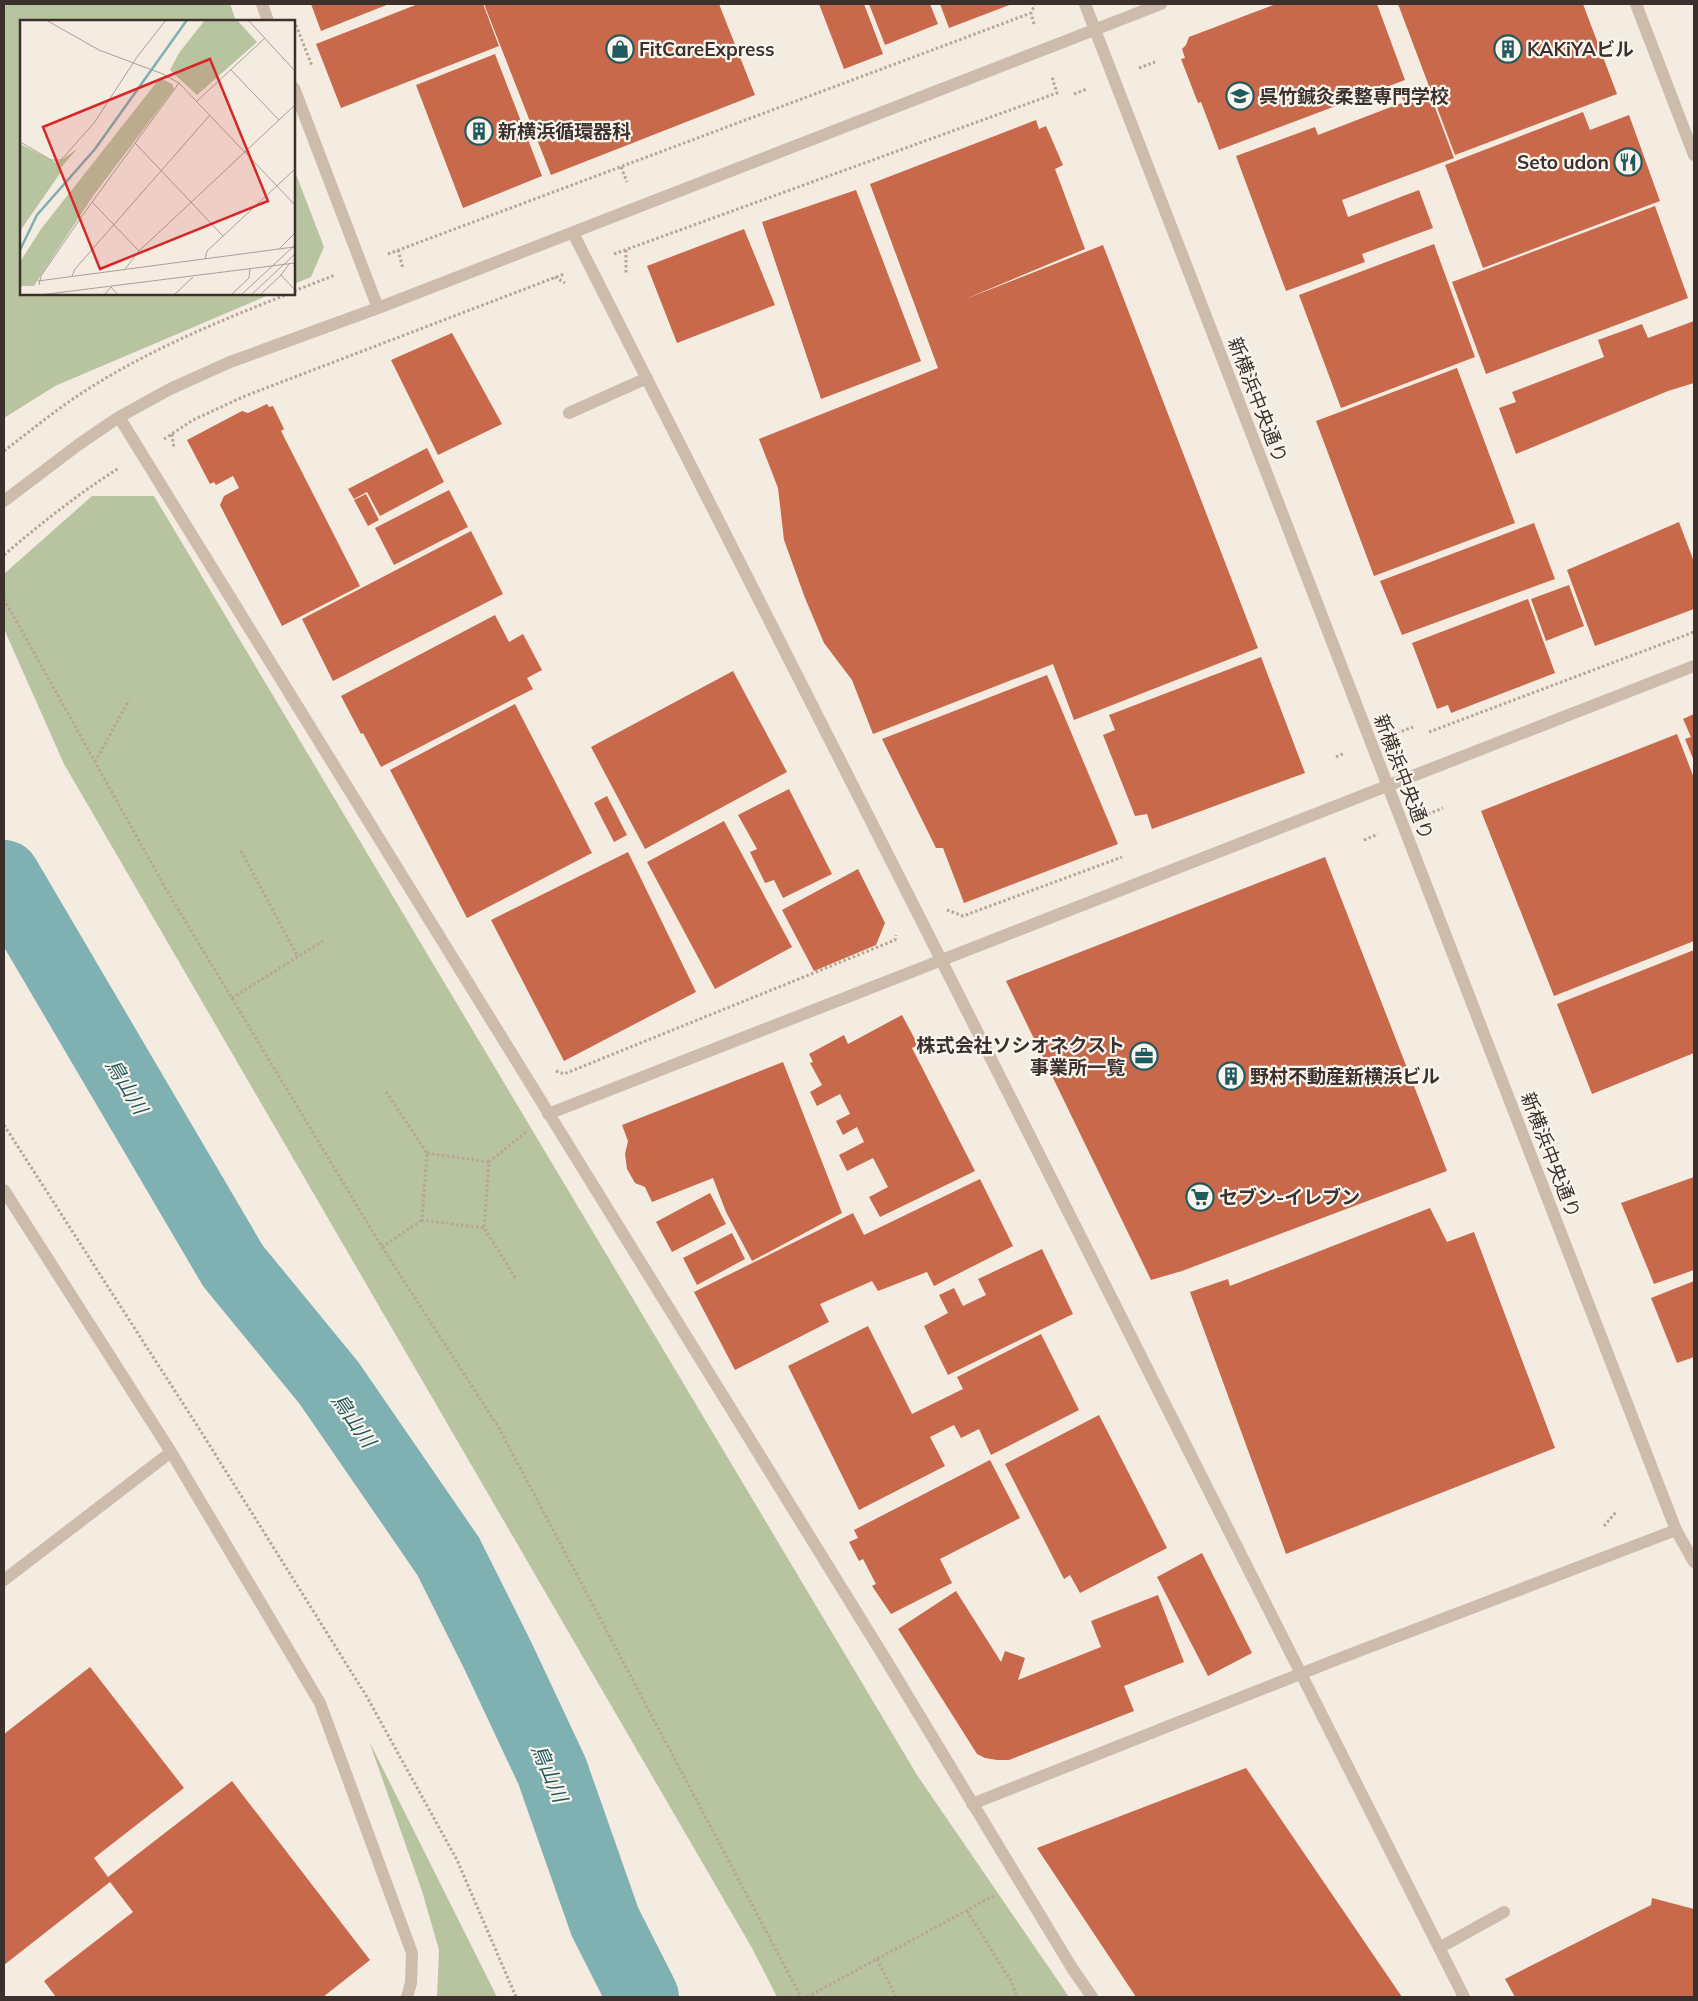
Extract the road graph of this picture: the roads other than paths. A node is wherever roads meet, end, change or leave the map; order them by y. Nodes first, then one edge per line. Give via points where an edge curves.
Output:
1 (262, 4) edge
2 (1085, 4) edge
3 (1162, 4) edge
4 (1636, 4) edge
5 (268, 20) edge
6 (1095, 30) junction
7 (295, 91) edge
8 (1694, 155) edge
9 (573, 233) junction
10 (378, 308) junction
11 (646, 378) junction
12 (569, 413) dead end
13 (119, 417) junction
14 (4, 501) edge
15 (1694, 666) edge
16 (1387, 786) junction
17 (942, 960) junction
18 (548, 1114) junction
19 (4, 1190) edge
20 (171, 1452) junction
21 (1676, 1530) junction
22 (1694, 1562) edge
23 (4, 1580) edge
24 (1301, 1673) junction
25 (972, 1804) junction
26 (1504, 1912) dead end
27 (1439, 1948) junction
28 (407, 1997) edge
29 (1092, 1997) edge
30 (1464, 1997) edge

1 - 5 street
2 - 6 street, 新横浜中央通り
3 - 6 street
4 - 8 street
6 - 9 street
6 - 16 street, 新横浜中央通り
7 - 10 street
9 - 10 street
9 - 11 street
10 - 13 street via 230,362
11 - 12 street
11 - 17 street
13 - 14 street
13 - 18 street
15 - 16 street
16 - 17 street
16 - 21 street, 新横浜中央通り
17 - 18 street
17 - 24 street
18 - 25 street
19 - 20 street
20 - 23 street
20 - 28 street via 320,1703 412,1953
21 - 22 street, 新横浜中央通り
21 - 24 street
24 - 25 street
24 - 27 street
25 - 29 street
26 - 27 street
27 - 30 street

